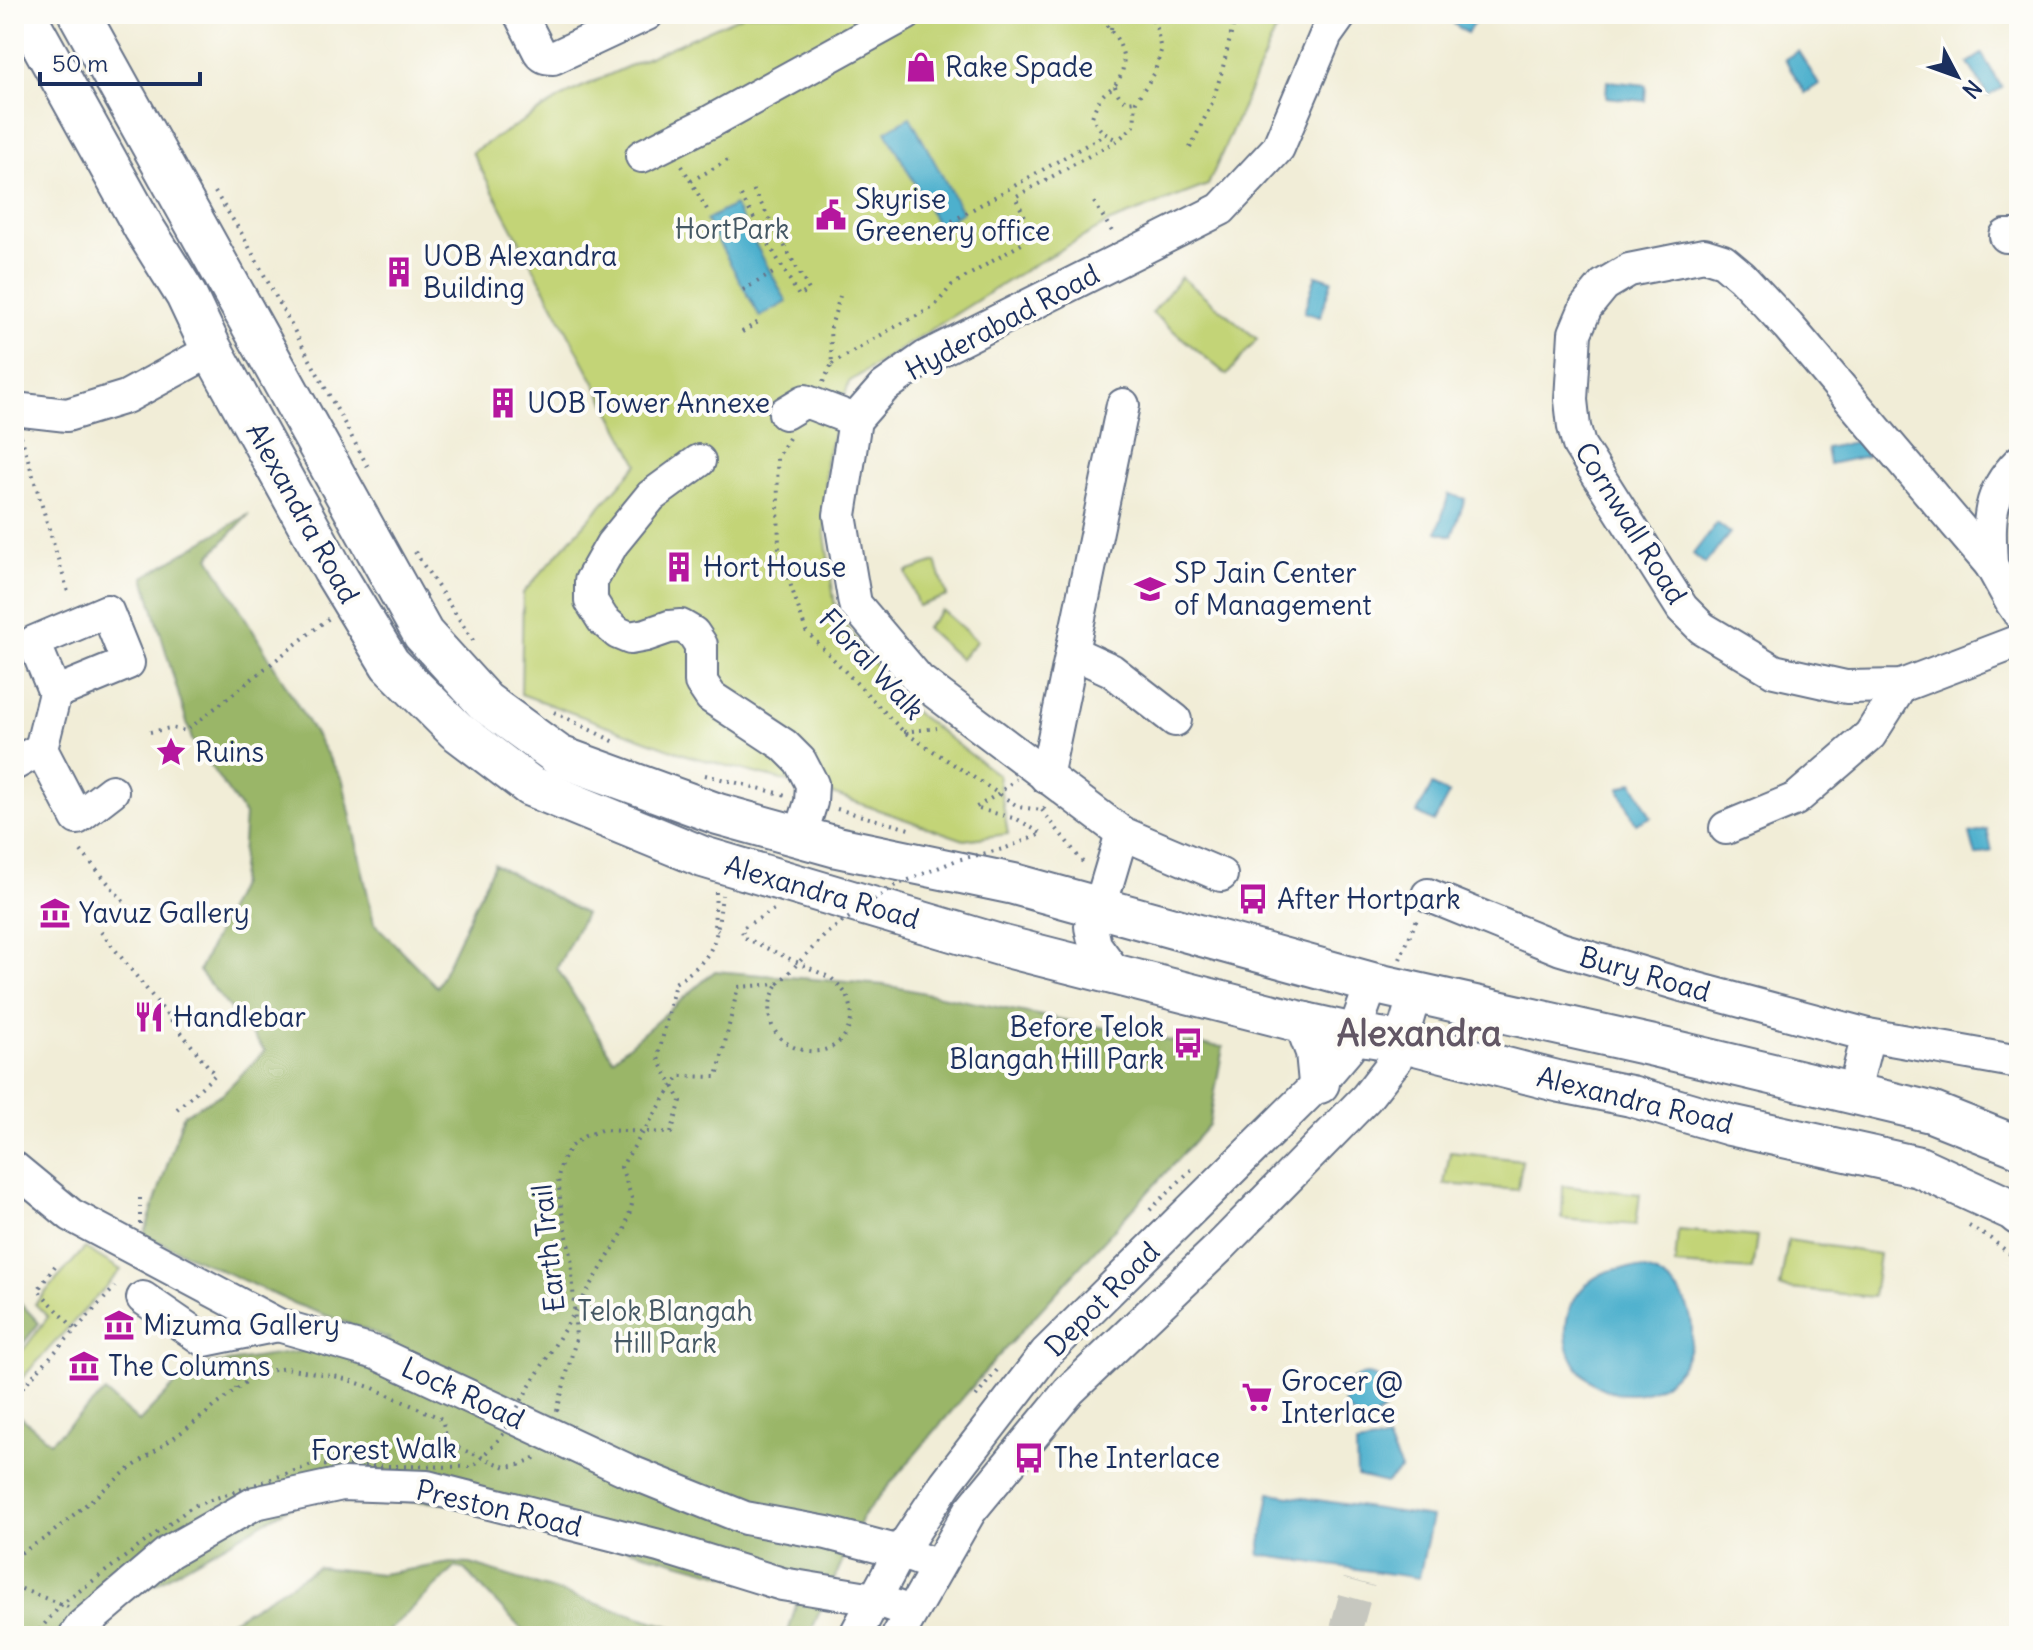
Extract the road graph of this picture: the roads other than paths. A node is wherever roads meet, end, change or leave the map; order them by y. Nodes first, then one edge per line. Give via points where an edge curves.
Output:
1 (25, 14) edge
2 (79, 14) edge
3 (520, 14) edge
4 (647, 14) edge
5 (906, 14) edge
6 (1341, 14) edge
7 (642, 156) dead end
8 (205, 208) junction
9 (186, 295) junction
10 (212, 350) junction
11 (1123, 405) dead end
12 (798, 408) road end
13 (16, 418) edge
14 (855, 420) junction
15 (699, 461) dead end
16 (2019, 462) edge
17 (1991, 565) junction
18 (2019, 613) edge
19 (2019, 641) edge
20 (1072, 652) junction
21 (1901, 686) junction
22 (55, 693) dead end
23 (1175, 720) dead end
24 (28, 757) edge
25 (1037, 786) junction
26 (112, 791) dead end
27 (806, 820) junction
28 (1726, 828) dead end
29 (1122, 833) junction
30 (1011, 871) junction
31 (1221, 875) dead end
32 (1428, 895) road end
33 (1102, 899) junction
34 (1003, 946) junction
35 (1117, 975) junction
36 (1395, 980) junction
37 (1305, 1023) junction
38 (1354, 1034) junction
39 (1868, 1035) junction
40 (1400, 1041) junction
41 (2019, 1062) edge
42 (1319, 1083) junction
43 (1853, 1094) junction
44 (2017, 1145) edge
45 (14, 1168) edge
46 (2019, 1215) edge
47 (129, 1292) road end
48 (278, 1325) junction
49 (900, 1552) junction
50 (937, 1566) junction
51 (874, 1599) junction
52 (904, 1624) edge
53 (85, 1626) edge
54 (855, 1636) edge

1 - 9 main road, Alexandra Road
2 - 8 main road, Alexandra Road
3 - 4 street via 539,51 553,58
5 - 7 street
6 - 14 street, Hyderabad Road via 1326,35 1278,148 1221,209 926,357 884,387
8 - 9 main road via 179,243
8 - 27 main road, Alexandra Road via 423,634 485,702 559,756 718,814
9 - 10 main road, Alexandra Road
10 - 13 street via 126,397 67,415
10 - 34 main road, Alexandra Road via 390,664 456,730 530,786 703,857
11 - 20 street
12 - 14 street
14 - 25 street via 840,515 855,604 919,680
15 - 27 street via 651,496 612,544 591,581 591,601 603,620 630,638 681,626 693,633 701,645 701,682 711,697 800,761 812,784
16 - 17 street via 1996,494 1989,521
17 - 18 street, Cornwall Road
17 - 21 street, Cornwall Road via 1788,326 1723,261 1704,255 1629,270 1604,285 1586,307 1575,333 1571,400 1579,445 1682,608 1702,628 1774,671 1846,687
19 - 21 street, Cornwall Road
20 - 23 street via 1111,670
20 - 25 street
21 - 28 street via 1870,735 1796,799
22 - 24 street
24 - 26 street via 77,818
25 - 29 street
27 - 30 main road, Alexandra Road via 837,847
29 - 31 street
29 - 33 street
30 - 33 main road, Alexandra Road
30 - 34 main road via 1033,912 1030,927
32 - 39 street, Bury Road via 1561,949
33 - 35 street via 1091,927 1095,945
33 - 36 main road, Alexandra Road
34 - 35 main road, Alexandra Road
35 - 37 main road, Alexandra Road
36 - 38 street, Depot Road
36 - 40 street, Depot Road
36 - 43 main road, Alexandra Road
37 - 38 main road, Alexandra Road
37 - 42 main road via 1316,1052
38 - 40 main road, Alexandra Road
38 - 42 street, Depot Road
39 - 41 street, Bury Road
39 - 43 street
40 - 46 main road, Alexandra Road via 1919,1167
40 - 50 street, Depot Road via 1395,1061 1366,1098 1069,1391 970,1511
42 - 49 street, Depot Road via 1046,1353
43 - 44 main road, Alexandra Road via 1931,1112
45 - 48 street, Lock Road via 71,1215
47 - 48 street via 204,1340
48 - 49 street, Lock Road via 376,1353 544,1445 631,1472 745,1518
49 - 50 street, Lock Road
49 - 51 street, Depot Road
50 - 52 street, Depot Road
51 - 52 street, Preston Road
51 - 53 street, Preston Road via 782,1584 659,1546 427,1487 342,1484 255,1503 169,1552
51 - 54 street, Depot Road

